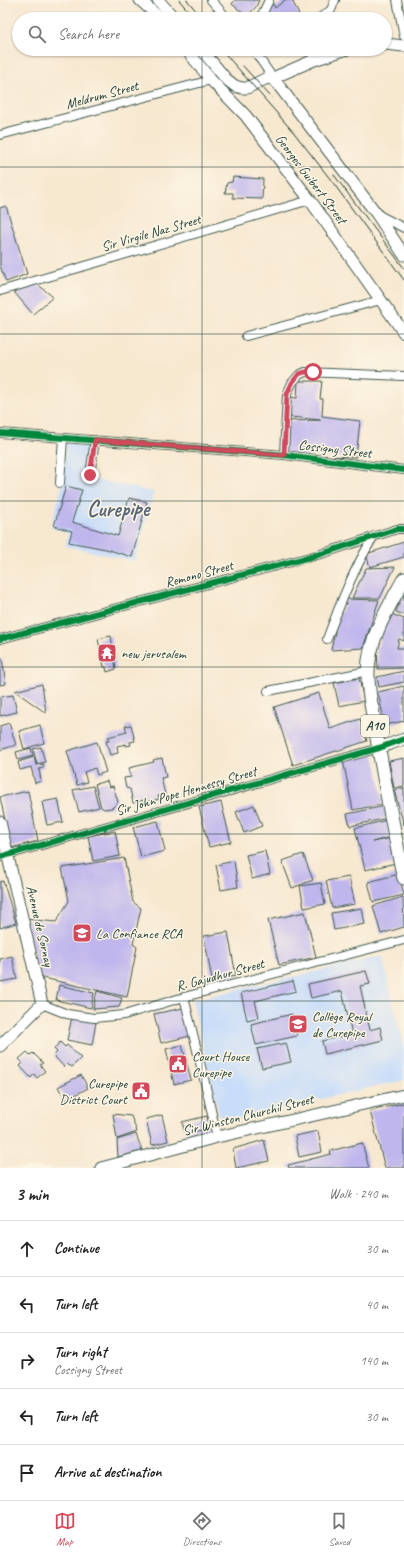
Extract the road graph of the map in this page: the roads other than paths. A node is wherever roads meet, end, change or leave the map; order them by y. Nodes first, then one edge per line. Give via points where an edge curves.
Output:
1 (140, 0) edge
2 (148, 0) edge
3 (158, 0) edge
4 (211, 0) edge
5 (269, 0) edge
6 (335, 0) edge
7 (397, 0) edge
8 (153, 12) edge
9 (156, 12) edge
10 (169, 12) edge
11 (222, 12) edge
12 (263, 12) edge
13 (328, 12) edge
14 (404, 36) edge
15 (392, 45) edge
16 (404, 46) edge
17 (192, 56) edge
18 (207, 56) edge
19 (258, 56) edge
20 (313, 56) edge
21 (326, 56) edge
22 (314, 60) junction
23 (273, 78) junction
24 (212, 80) junction
25 (0, 135) edge
26 (310, 200) junction
27 (376, 213) junction
28 (404, 228) edge
29 (404, 255) edge
30 (0, 291) edge
31 (381, 300) junction
32 (404, 334) edge
33 (246, 336) dead end
34 (404, 376) edge
35 (0, 433) edge
36 (63, 438) junction
37 (95, 440) junction
38 (284, 455) junction
39 (404, 470) edge
40 (90, 475) dead end
41 (60, 483) dead end
42 (404, 529) edge
43 (374, 536) junction
44 (404, 579) edge
45 (0, 639) edge
46 (327, 639) dead end
47 (368, 671) junction
48 (268, 692) dead end
49 (404, 740) edge
50 (379, 748) junction
51 (0, 822) edge
52 (4, 856) edge
53 (404, 878) edge
54 (404, 940) edge
55 (184, 997) junction
56 (42, 1004) junction
57 (0, 1046) edge
58 (404, 1095) edge
59 (217, 1137) junction
60 (101, 1168) edge

1 - 8 street
2 - 9 street
3 - 10 street
4 - 11 street
5 - 12 street
6 - 13 street
7 - 14 street
15 - 16 street
17 - 24 street, Georges Guibert Street
18 - 23 street via 226,79 242,88
19 - 23 street
20 - 22 street
21 - 22 street
22 - 23 street
23 - 27 street
24 - 25 street, Meldrum Street
24 - 26 street, Georges Guibert Street via 246,116
26 - 30 street, Sir Virgile Naz Street
26 - 31 street, Georges Guibert Street
27 - 28 street
27 - 29 street
31 - 32 street, Georges Guibert Street
31 - 33 street
34 - 38 street via 305,372 299,374 287,394
35 - 36 street, Cossigny Street
36 - 37 street, Cossigny Street
36 - 41 street
37 - 38 street, Cossigny Street
37 - 40 street
38 - 39 street, Cossigny Street
42 - 43 street, Remono Street
43 - 45 street, Remono Street via 321,554
43 - 46 street via 338,608
44 - 47 main road, A10 via 380,623
47 - 48 street
47 - 50 main road, A10
49 - 50 street
50 - 52 street, Sir John Pope Hennessy Street
50 - 53 main road, A10
51 - 52 street, Avenue de Sornay
52 - 56 street, Avenue de Sornay
54 - 55 street, R. Gajudhur Street
55 - 56 street, R. Gajudhur Street via 124,1015 94,1018 66,1014
55 - 59 street
56 - 57 street
58 - 59 street, Sir Winston Churchil Street
59 - 60 street, Sir Winston Churchil Street

